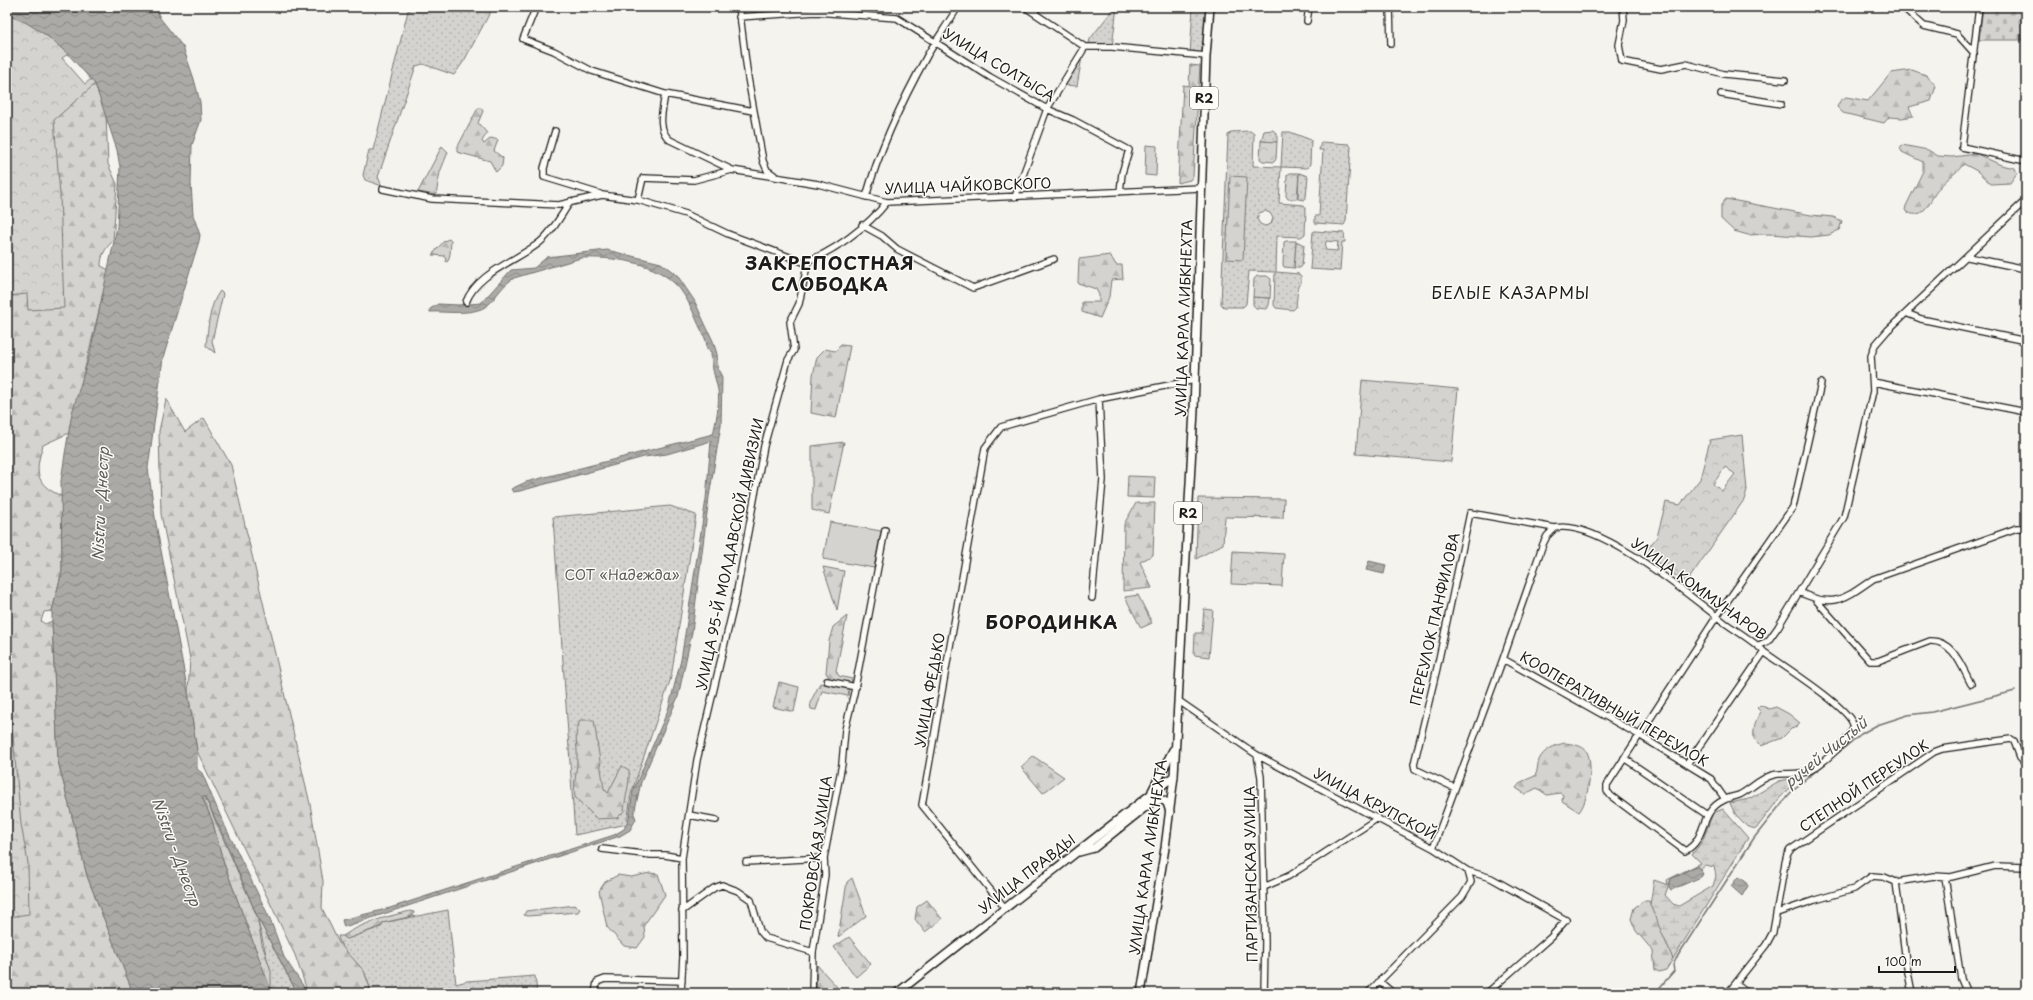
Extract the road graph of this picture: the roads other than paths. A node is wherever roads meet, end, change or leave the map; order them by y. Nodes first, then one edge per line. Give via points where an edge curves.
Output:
1 (536, 7) edge
2 (739, 7) edge
3 (958, 7) edge
4 (1025, 7) edge
5 (1037, 7) edge
6 (1210, 7) edge
7 (1309, 7) edge
8 (1390, 7) edge
9 (1623, 7) edge
10 (1896, 7) edge
11 (1979, 7) edge
12 (1903, 8) edge
13 (1035, 13) junction
14 (739, 17) junction
15 (1307, 21) dead end
16 (936, 41) junction
17 (1391, 44) dead end
18 (1085, 47) junction
19 (1974, 53) junction
20 (1206, 56) junction
21 (1785, 80) dead end
22 (666, 94) junction
23 (1721, 94) dead end
24 (1781, 104) dead end
25 (1046, 109) junction
26 (753, 111) junction
27 (555, 130) dead end
28 (2026, 161) edge
29 (732, 170) junction
30 (775, 176) junction
31 (1201, 188) junction
32 (383, 189) dead end
33 (1120, 192) junction
34 (602, 195) junction
35 (1015, 197) junction
36 (866, 198) junction
37 (638, 200) junction
38 (2026, 200) edge
39 (571, 201) junction
40 (887, 202) junction
41 (862, 225) junction
42 (1968, 257) junction
43 (1054, 259) dead end
44 (808, 261) junction
45 (2026, 269) edge
46 (466, 302) dead end
47 (1906, 313) junction
48 (2026, 341) edge
49 (1194, 380) junction
50 (1873, 382) junction
51 (1821, 383) dead end
52 (1099, 399) junction
53 (2026, 412) edge
54 (1555, 528) junction
55 (2026, 528) edge
56 (885, 530) dead end
57 (1800, 592) junction
58 (1092, 598) dead end
59 (1816, 600) junction
60 (1717, 616) junction
61 (1759, 646) junction
62 (1764, 652) junction
63 (1504, 659) junction
64 (827, 681) dead end
65 (1971, 684) dead end
66 (856, 687) junction
67 (1179, 701) junction
68 (1639, 735) junction
69 (1176, 744) junction
70 (1257, 754) junction
71 (1624, 758) junction
72 (1687, 764) junction
73 (2026, 764) edge
74 (1174, 776) junction
75 (1455, 788) junction
76 (1149, 796) junction
77 (1725, 799) junction
78 (1170, 812) junction
79 (1707, 814) junction
80 (689, 815) junction
81 (1378, 818) junction
82 (716, 820) dead end
83 (1434, 848) junction
84 (602, 849) dead end
85 (1076, 853) junction
86 (682, 858) junction
87 (824, 858) junction
88 (746, 862) dead end
89 (2026, 867) edge
90 (1468, 871) junction
91 (1945, 877) junction
92 (1896, 882) junction
93 (1264, 886) junction
94 (1005, 908) junction
95 (682, 911) junction
96 (1777, 913) junction
97 (813, 952) junction
98 (682, 981) junction
99 (1379, 981) junction
100 (1736, 984) junction
101 (595, 993) edge
102 (681, 993) edge
103 (812, 993) edge
104 (897, 993) edge
105 (1141, 993) edge
106 (1264, 993) edge
107 (1368, 993) edge
108 (1393, 993) edge
109 (1487, 993) edge
110 (1728, 993) edge
111 (1747, 993) edge
112 (1912, 993) edge
113 (1967, 993) edge

1 - 22 street via 523,39 592,71
2 - 14 street
3 - 16 street
4 - 13 street
5 - 13 street
6 - 20 main road, УЛИЦА КАРЛА ЛИБКНЕХТА / R2
7 - 15 street
8 - 17 street
9 - 21 street via 1624,20 1619,45 1622,62 1661,69 1686,64 1724,74
10 - 12 street
11 - 19 street
12 - 19 street via 1924,26 1957,34
13 - 18 street
14 - 16 street, УЛИЦА СОЛТЫСА via 816,12 883,16 897,18
14 - 26 street
16 - 25 street, УЛИЦА СОЛТЫСА via 990,77
16 - 36 street via 879,153
18 - 20 street via 1112,47
18 - 25 street
19 - 28 street via 1962,147
20 - 31 main road, УЛИЦА КАРЛА ЛИБКНЕХТА / R2
22 - 26 street
22 - 29 street via 661,122 665,136
23 - 24 street
25 - 33 street, УЛИЦА СОЛТЫСА via 1074,120 1129,150 1122,173
25 - 35 street
26 - 30 street via 763,161 767,170
27 - 34 street via 544,168 544,177
29 - 30 street, УЛИЦА ЧАЙКОВСКОГО
29 - 37 street, УЛИЦА ЧАЙКОВСКОГО via 694,180 643,178
30 - 36 street, УЛИЦА ЧАЙКОВСКОГО via 818,184
31 - 33 street, УЛИЦА ЧАЙКОВСКОГО
31 - 49 main road, УЛИЦА КАРЛА ЛИБКНЕХТА / R2
32 - 39 street via 432,199 559,205
33 - 35 street, УЛИЦА ЧАЙКОВСКОГО
34 - 37 street
34 - 39 street
35 - 40 street, УЛИЦА ЧАЙКОВСКОГО
36 - 40 street, УЛИЦА ЧАЙКОВСКОГО
37 - 44 street via 686,214 728,234 797,261
38 - 42 street
39 - 46 street via 539,243 504,264 470,291
40 - 41 street
41 - 43 street via 882,236 897,249 973,288
41 - 44 street via 851,236
42 - 45 street
42 - 47 street
44 - 80 street, УЛИЦА 95-Й МОЛДАВСКОЙ ДИВИЗИИ via 799,304 790,322 794,350 788,360 764,446 736,596 697,760
47 - 48 street via 1921,319
47 - 50 street via 1875,345 1871,356
49 - 52 street
49 - 67 main road, УЛИЦА КАРЛА ЛИБКНЕХТА / R2
50 - 53 street
50 - 57 street via 1874,390 1844,517
51 - 60 street via 1793,507
52 - 58 street via 1102,480
52 - 94 street, УЛИЦА ФЕДЬКО via 1001,427 985,448 922,805
54 - 60 street, УЛИЦА КОММУНАРОВ via 1572,527 1610,541 1647,563
54 - 63 street via 1543,544
54 - 75 street, ПЕРЕУЛОК ПАНФИЛОВА via 1470,514 1414,764 1415,769
55 - 59 street via 2017,528 1873,579 1834,601
56 - 66 street, ПОКРОВСКАЯ УЛИЦА
57 - 59 street
57 - 61 street via 1768,641
59 - 65 street via 1870,661 1878,661 1930,640 1938,640 1955,654
60 - 61 street, УЛИЦА КОММУНАРОВ
60 - 68 street
61 - 62 street, УЛИЦА КОММУНАРОВ
62 - 72 street
62 - 77 street, УЛИЦА КОММУНАРОВ via 1837,706 1853,723 1853,729 1847,740 1809,770 1772,775 1739,796
63 - 68 street, КООПЕРАТИВНЫЙ ПЕРЕУЛОК
63 - 75 street
64 - 66 street
66 - 87 street, ПОКРОВСКАЯ УЛИЦА via 844,736 842,764
67 - 69 main road, УЛИЦА КАРЛА ЛИБКНЕХТА / R2
67 - 70 street, УЛИЦА КРУПСКОЙ
68 - 71 street
68 - 72 street, КООПЕРАТИВНЫЙ ПЕРЕУЛОК
69 - 74 main road, УЛИЦА КАРЛА ЛИБКНЕХТА / R2
69 - 76 main road
70 - 81 street, УЛИЦА КРУПСКОЙ
70 - 93 street, ПАРТИЗАНСКАЯ УЛИЦА via 1261,777
71 - 79 street
71 - 79 street, УЛИЦА КОММУНАРОВ via 1607,785 1607,790 1611,796 1686,851 1698,838
72 - 77 street, КООПЕРАТИВНЫЙ ПЕРЕУЛОК via 1711,779
73 - 96 street, СТЕПНОЙ ПЕРЕУЛОК via 2020,758 2011,739 1934,752 1790,850 1785,862
74 - 76 main road, УЛИЦА ПРАВДЫ
74 - 78 main road, УЛИЦА КАРЛА ЛИБКНЕХТА / R2
75 - 83 street
76 - 85 main road, УЛИЦА ПРАВДЫ
77 - 79 street, УЛИЦА КОММУНАРОВ via 1711,808
78 - 85 main road via 1163,800 1154,801 1094,848
78 - 105 main road, УЛИЦА КАРЛА ЛИБКНЕХТА / R2
80 - 82 street
80 - 86 street, УЛИЦА 95-Й МОЛДАВСКОЙ ДИВИЗИИ
81 - 83 street, УЛИЦА КРУПСКОЙ
81 - 93 street via 1289,876
83 - 90 street, УЛИЦА КРУПСКОЙ
84 - 86 street via 651,855 665,854
85 - 94 main road, УЛИЦА ПРАВДЫ
86 - 95 street, УЛИЦА 95-Й МОЛДАВСКОЙ ДИВИЗИИ
87 - 88 street
87 - 97 street, ПОКРОВСКАЯ УЛИЦА via 825,875
89 - 91 street via 1995,866
90 - 99 street via 1472,882 1462,897
90 - 109 street, УЛИЦА КРУПСКОЙ via 1491,878 1566,920
91 - 92 street via 1934,876
91 - 113 street via 1962,983
92 - 96 street via 1872,876 1854,889
92 - 112 street
93 - 106 street, ПАРТИЗАНСКАЯ УЛИЦА
94 - 104 main road, УЛИЦА ПРАВДЫ
95 - 97 street via 722,885 738,891 751,900 760,930 766,938
95 - 98 street, УЛИЦА 95-Й МОЛДАВСКОЙ ДИВИЗИИ
96 - 100 street via 1770,939
97 - 103 street, ПОКРОВСКАЯ УЛИЦА
98 - 101 street via 605,980 597,982
98 - 102 street, УЛИЦА 95-Й МОЛДАВСКОЙ ДИВИЗИИ
99 - 107 street
99 - 108 street
100 - 110 street
100 - 111 street

